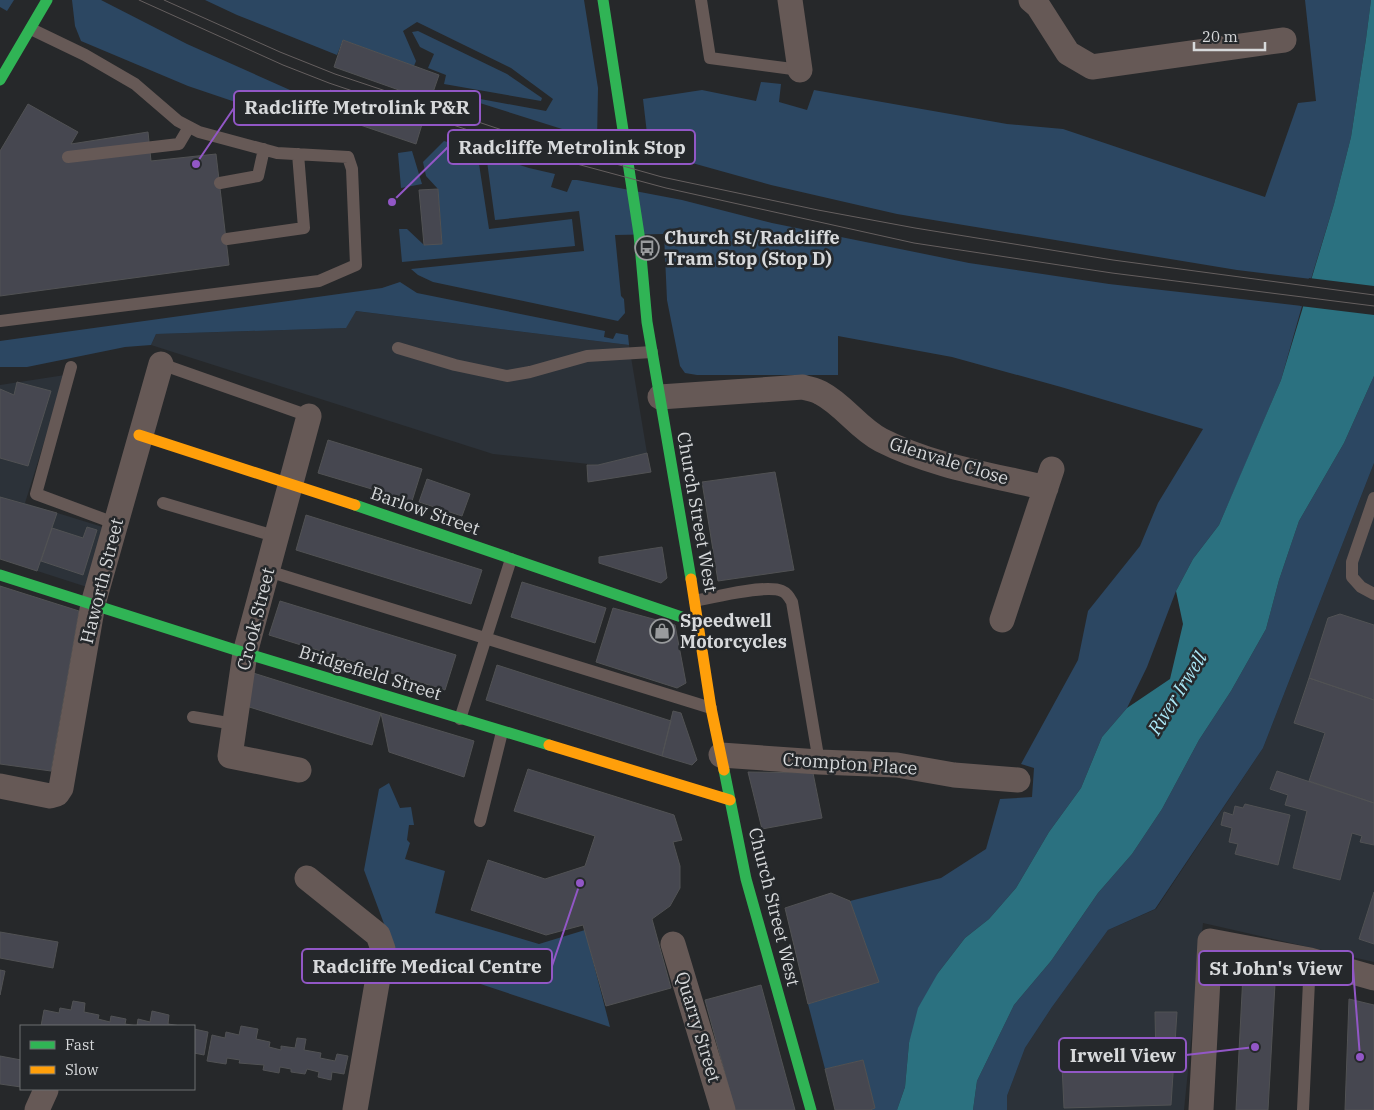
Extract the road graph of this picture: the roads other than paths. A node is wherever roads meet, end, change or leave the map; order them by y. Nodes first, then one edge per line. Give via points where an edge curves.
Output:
1 (47, 0) edge
2 (603, 0) edge
3 (701, 0) edge
4 (790, 0) edge
5 (1031, 0) edge
6 (31, 29) junction
7 (1284, 40) dead end
8 (800, 70) joint
9 (0, 80) edge
10 (189, 127) junction
11 (264, 149) junction
12 (298, 154) junction
13 (68, 157) dead end
14 (220, 183) dead end
15 (227, 239) dead end
16 (0, 321) edge
17 (398, 348) dead end
18 (652, 352) junction
19 (161, 364) joint
20 (72, 368) dead end
21 (660, 397) junction
22 (310, 416) joint
23 (139, 435) junction
24 (292, 484) junction
25 (1374, 498) edge
26 (163, 503) dead end
27 (117, 524) junction
28 (278, 537) junction
29 (511, 559) junction
30 (268, 571) junction
31 (0, 575) edge
32 (1374, 594) edge
33 (695, 601) junction
34 (93, 604) junction
35 (1002, 620) dead end
36 (699, 623) junction
37 (486, 639) junction
38 (245, 653) junction
39 (711, 708) junction
40 (193, 717) dead end
41 (460, 719) junction
42 (234, 724) junction
43 (502, 732) junction
44 (721, 755) junction
45 (819, 762) junction
46 (299, 770) dead end
47 (1018, 780) dead end
48 (0, 786) edge
49 (730, 800) junction
50 (480, 821) dead end
51 (307, 878) dead end
52 (673, 944) dead end
53 (1310, 960) junction
54 (1374, 978) edge
55 (355, 1110) edge
56 (723, 1110) edge
57 (811, 1110) edge
58 (1202, 1110) edge
59 (1303, 1110) edge

1 - 6 street
2 - 18 street, Church Street West via 639,234
3 - 8 lane via 710,58
4 - 8 street
5 - 7 street via 1068,53 1092,67
6 - 9 street
6 - 10 lane via 135,84
10 - 11 lane
10 - 13 lane via 179,144
11 - 12 lane
11 - 14 lane via 258,176
12 - 15 lane via 304,228
12 - 16 lane via 348,157 352,169 356,266 319,281
17 - 18 lane via 507,376 587,356
18 - 21 street, Church Street West
19 - 22 lane
19 - 23 street, Haworth Street
20 - 27 lane via 36,494
21 - 33 street, Church Street West
21 - 35 street, Glenvale Close via 803,387 821,393 861,427 908,452 946,464 1049,479 1003,582
22 - 24 street, Crook Street
23 - 24 street, Barlow Street
23 - 27 street, Haworth Street
24 - 28 street, Crook Street
24 - 29 street, Barlow Street
25 - 32 lane via 1352,562 1352,577
26 - 28 lane
27 - 34 street, Haworth Street
28 - 30 street, Crook Street
29 - 36 street, Barlow Street
29 - 37 lane
30 - 37 lane
30 - 38 street, Crook Street
31 - 34 street, Bridgefield Street
33 - 36 street, Church Street West
33 - 45 lane via 768,588 788,595 792,602
34 - 38 street, Bridgefield Street
34 - 48 street, Haworth Street via 61,788 50,796
36 - 39 street, Church Street West
37 - 39 lane
37 - 41 lane
38 - 41 street, Bridgefield Street
38 - 42 street, Crook Street
39 - 44 street, Church Street West
40 - 42 lane
41 - 43 street, Bridgefield Street
42 - 46 street, Crook Street via 230,756
43 - 49 street, Bridgefield Street
43 - 50 lane
44 - 45 street, Crompton Place
44 - 49 street, Church Street West
45 - 47 street, Crompton Place via 876,771 897,765 954,775 980,767
49 - 57 street, Church Street West via 746,878
51 - 55 street via 378,935 383,948
52 - 56 street, Quarry Street
53 - 54 street
53 - 58 street via 1210,942
53 - 59 lane

